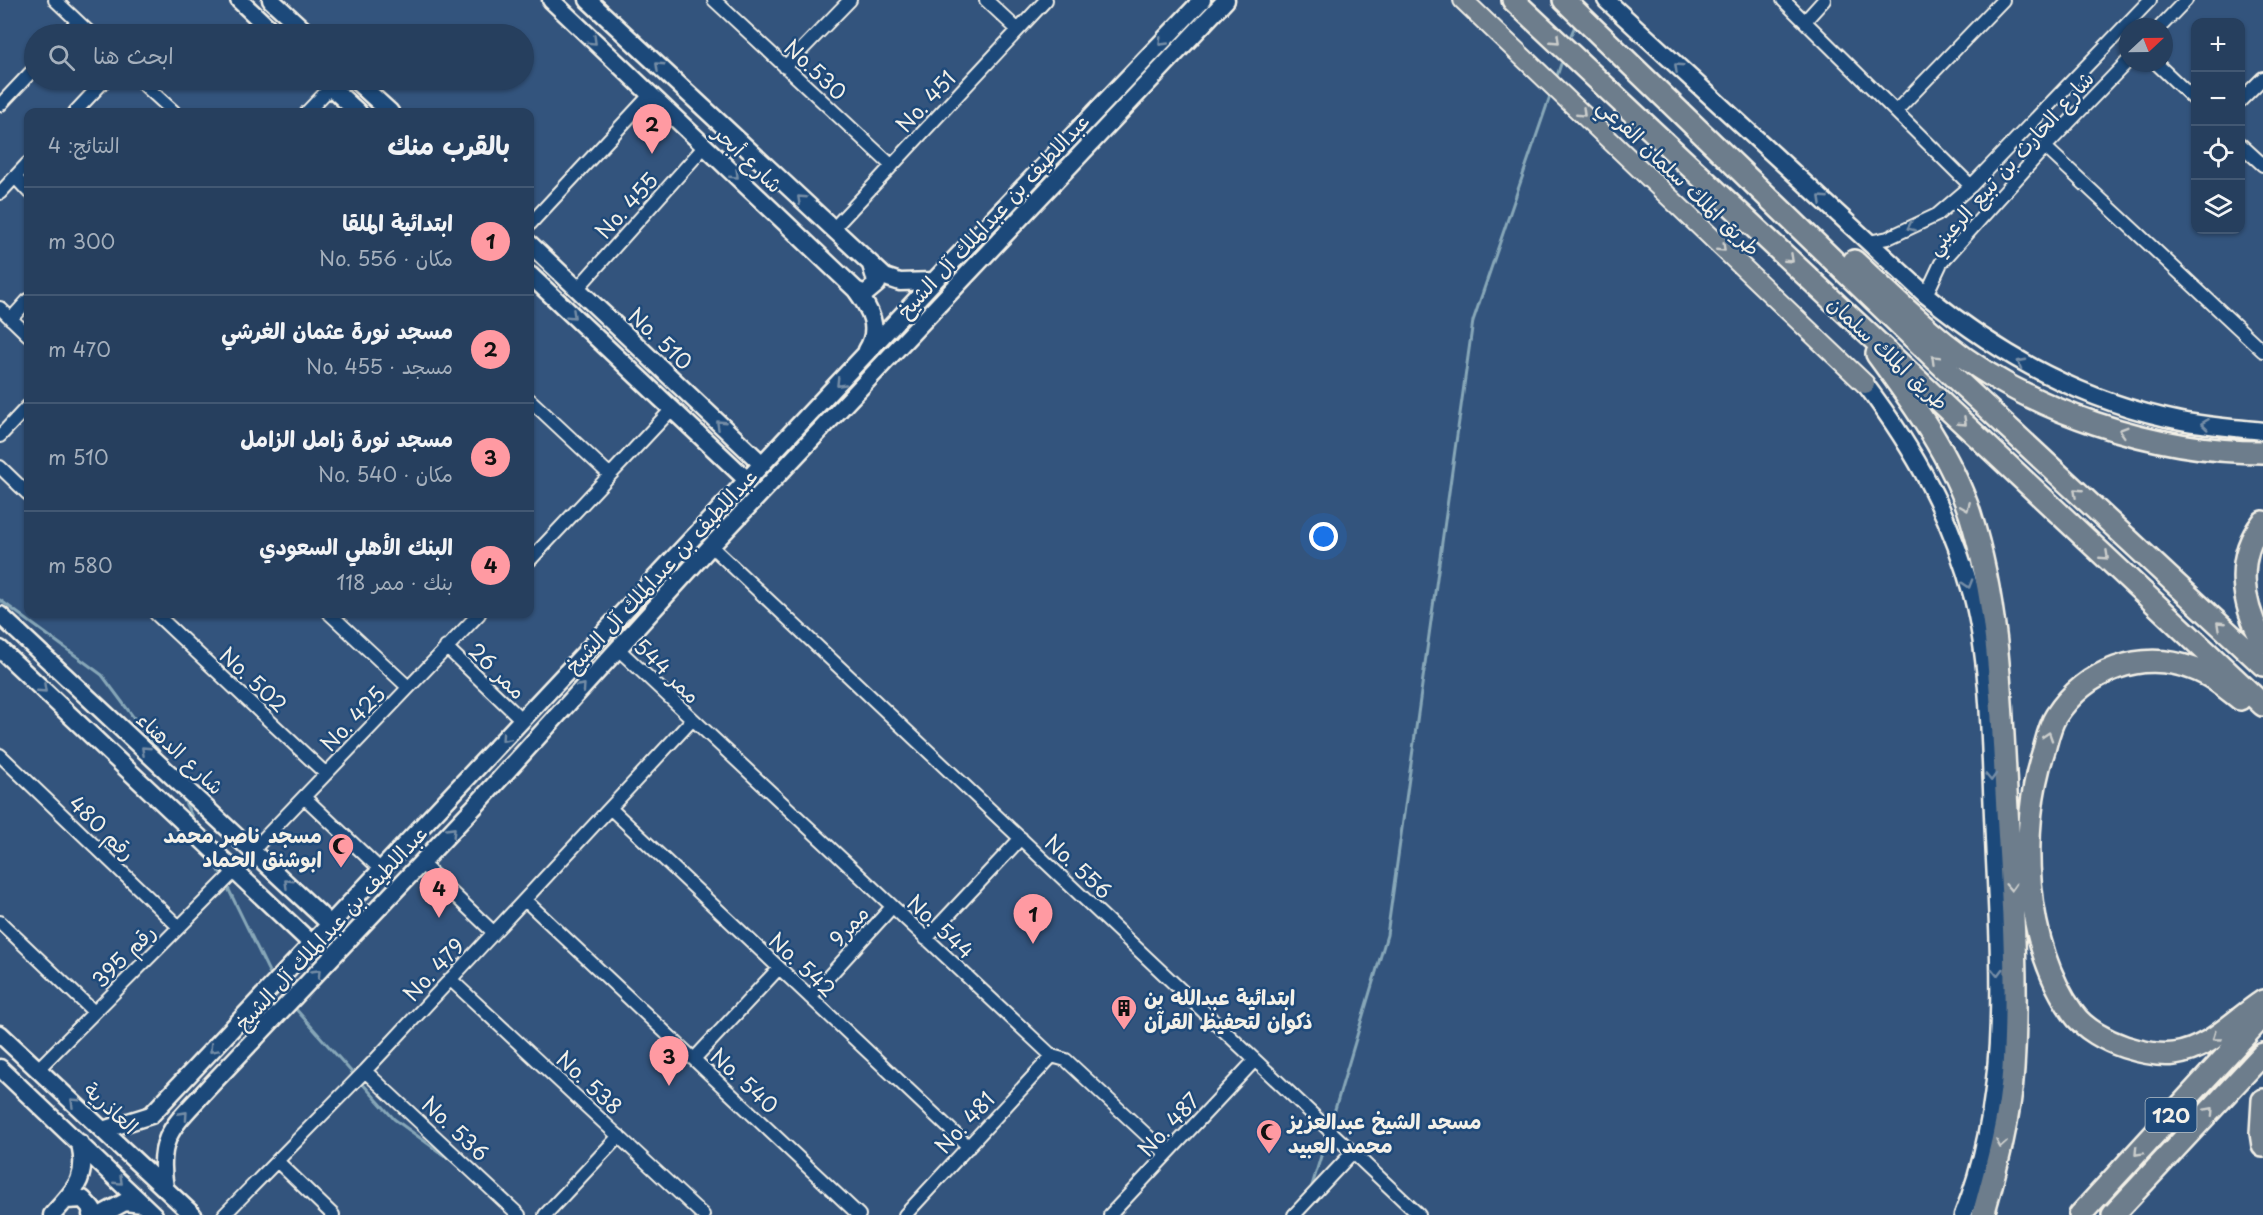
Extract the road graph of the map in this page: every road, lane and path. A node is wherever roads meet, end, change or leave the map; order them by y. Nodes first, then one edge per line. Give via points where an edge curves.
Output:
1 (55, 0) edge
2 (238, 0) edge
3 (271, 0) edge
4 (551, 0) edge
5 (588, 0) edge
6 (714, 0) edge
7 (850, 0) edge
8 (986, 0) edge
9 (1046, 0) edge
10 (1202, 0) edge
11 (1226, 0) edge
12 (1463, 0) edge
13 (1513, 0) edge
14 (1564, 0) edge
15 (1606, 0) edge
16 (1784, 0) edge
17 (1824, 0) edge
18 (2003, 0) edge
19 (2150, 0) edge
20 (2186, 0) edge
21 (1582, 16) junction
22 (2169, 18) edge
23 (1805, 21) junction
24 (78, 22) joint
25 (80, 24) edge
26 (264, 24) edge
27 (297, 24) edge
28 (1018, 30) junction
29 (785, 67) junction
30 (2119, 69) edge
31 (2165, 72) edge
32 (2263, 78) edge
33 (24, 80) edge
34 (96, 90) edge
35 (150, 90) edge
36 (324, 90) edge
37 (337, 90) edge
38 (366, 90) edge
39 (650, 95) junction
40 (2191, 96) edge
41 (2245, 97) edge
42 (0, 105) edge
43 (79, 108) edge
44 (170, 108) edge
45 (310, 108) edge
46 (354, 108) edge
47 (386, 108) edge
48 (1896, 111) junction
49 (705, 146) junction
50 (2045, 147) junction
51 (2245, 148) edge
52 (2263, 165) edge
53 (892, 166) junction
54 (24, 167) edge
55 (15, 177) junction
56 (1971, 186) junction
57 (24, 187) edge
58 (0, 193) edge
59 (534, 221) edge
60 (833, 229) junction
61 (1869, 242) junction
62 (534, 248) edge
63 (872, 265) junction
64 (534, 279) edge
65 (934, 281) junction
66 (577, 289) junction
67 (856, 290) junction
68 (1926, 296) junction
69 (24, 304) edge
70 (0, 309) edge
71 (1849, 314) junction
72 (11, 319) junction
73 (24, 331) edge
74 (2263, 351) edge
75 (859, 364) junction
76 (1865, 384) joint
77 (534, 404) edge
78 (24, 410) edge
79 (672, 410) junction
80 (2263, 431) edge
81 (0, 436) edge
82 (747, 450) junction
83 (2263, 452) edge
84 (762, 464) junction
85 (733, 466) junction
86 (0, 467) edge
87 (610, 475) junction
88 (747, 480) junction
89 (24, 490) edge
90 (2263, 522) edge
91 (711, 546) junction
92 (534, 556) edge
93 (0, 615) edge
94 (160, 618) edge
95 (334, 618) edge
96 (474, 618) edge
97 (2263, 642) edge
98 (446, 647) junction
99 (617, 648) junction
100 (0, 649) edge
101 (2263, 665) edge
102 (408, 687) junction
103 (2263, 705) edge
104 (2263, 714) edge
105 (522, 720) junction
106 (692, 720) junction
107 (0, 755) edge
108 (326, 774) junction
109 (459, 787) junction
110 (304, 797) junction
111 (477, 804) junction
112 (610, 809) junction
113 (1021, 838) junction
114 (253, 850) junction
115 (421, 863) junction
116 (236, 870) junction
117 (381, 870) junction
118 (525, 900) junction
119 (892, 907) junction
120 (314, 908) junction
121 (0, 922) edge
122 (330, 924) junction
123 (179, 927) junction
124 (297, 929) junction
125 (493, 932) junction
126 (926, 939) junction
127 (311, 944) junction
128 (779, 968) junction
129 (450, 979) junction
130 (268, 991) junction
131 (810, 997) junction
132 (2263, 1001) edge
133 (285, 1006) junction
134 (94, 1012) junction
135 (2263, 1016) edge
136 (0, 1034) edge
137 (2263, 1054) edge
138 (1052, 1056) junction
139 (693, 1059) junction
140 (1255, 1060) junction
141 (0, 1068) edge
142 (39, 1068) junction
143 (365, 1071) junction
144 (2263, 1100) edge
145 (151, 1115) junction
146 (103, 1130) junction
147 (619, 1136) junction
148 (168, 1137) junction
149 (80, 1143) junction
150 (2263, 1146) edge
151 (969, 1147) junction
152 (1353, 1152) junction
153 (1167, 1154) junction
154 (277, 1161) junction
155 (165, 1188) junction
156 (66, 1200) junction
157 (148, 1209) edge
158 (52, 1215) edge
159 (91, 1215) edge
160 (101, 1215) edge
161 (193, 1215) edge
162 (224, 1215) edge
163 (333, 1215) edge
164 (519, 1215) edge
165 (545, 1215) edge
166 (703, 1215) edge
167 (859, 1215) edge
168 (905, 1215) edge
169 (1110, 1215) edge
170 (1294, 1215) edge
171 (1419, 1215) edge
172 (1964, 1215) edge
173 (1983, 1215) edge
174 (2080, 1215) edge
175 (2113, 1215) edge

1 - 24 street
2 - 26 street
3 - 27 street
4 -> 39 street, شارع أبحر
60 -> 5 street, شارع أبحر
6 - 29 street, No.530
7 - 29 street
8 - 28 street
9 - 28 street, No. 451
10 -> 65 street, عبداللطيف بن عبدالملك آل الشيخ
11 - 91 street, عبداللطيف بن عبدالملك آل الشيخ
12 -> 76 main road, طريق الملك سلمان الفرعي
13 -> 71 highway, طريق الملك سلمان
14 - 21 highway, طريق الملك سلمان
61 -> 15 street
16 - 23 street
17 - 23 street
18 - 48 street
19 - 56 street, شارع الحارث بن تبيع الرعيني
20 - 22 street
83 -> 21 highway via 2200,448 2152,439 2068,415 1995,377 1946,344
101 -> 21 highway, طريق الملك سلمان via 1956,379
23 - 48 street
24 - 25 street
28 - 53 street, No. 451
29 - 53 street, No.530
30 - 50 street, شارع الحارث بن تبيع الرعيني
31 - 40 street
32 - 41 street
33 - 42 street
34 - 43 street
35 - 44 street
36 - 45 street
37 - 46 street
38 - 47 street
39 - 49 street, شارع أبحر
39 - 59 street
48 - 56 street
49 - 66 street, No. 455
49 -> 67 street, شارع أبحر
50 - 68 street, شارع الحارث بن تبيع الرعيني via 1941,263
50 - 74 street
51 - 52 street
53 - 60 street, No. 451
54 - 55 street
55 - 57 street
55 - 58 street
56 -> 61 street, شارع الحارث بن تبيع الرعيني via 1937,215 1888,238
60 - 63 street, شارع أبحر
61 - 68 street
62 - 66 street, No. 510
63 - 65 street, شارع أبحر via 885,277 900,282
63 - 67 street via 877,284 865,294
64 -> 79 street, No. 510
65 - 75 street, عبداللطيف بن عبدالملك آل الشيخ
82 -> 66 street, No. 510
67 - 75 street, شارع أبحر via 872,313 874,339
80 -> 68 street via 2182,421 2108,402 2062,385 1967,329
69 - 72 street
70 - 72 street
71 -> 103 highway, طريق الملك سلمان
71 -> 173 highway via 1911,401 1943,455 1972,523 1996,627 2013,932 2013,1070 2000,1153
72 - 73 street
75 -> 84 street, عبداللطيف بن عبدالملك آل الشيخ
76 -> 172 street via 1913,451 1947,519 1973,599 1982,645 1991,765 1998,1039 1994,1103
77 - 87 street
78 - 81 street
79 - 85 street, No. 510
79 - 87 street
82 - 84 street, No. 510
82 - 85 street via 750,465
84 - 88 street, عبداللطيف بن عبدالملك آل الشيخ
85 - 88 street, No. 510
86 - 89 street
87 - 92 street
88 - 105 street, عبداللطيف بن عبدالملك آل الشيخ
90 - 97 highway via 2248,549 2242,577 2251,620
91 - 99 street, عبداللطيف بن عبدالملك آل الشيخ
91 - 113 street, No. 556
114 -> 93 street, شارع الدهناء
94 - 108 street, No. 502
95 - 102 street
96 - 98 street, No. 425
98 - 102 street, No. 425
98 - 105 street, ممر 26
99 - 106 street, ممر 544
111 -> 99 street, عبداللطيف بن عبدالملك آل الشيخ
100 -> 116 street
102 - 108 street, No. 425
132 -> 104 highway via 2207,1043 2174,1054 2143,1053 2107,1041 2074,1015 2052,976 2036,924 2029,832 2037,771 2055,717 2080,686 2105,670 2164,661 2195,669
105 -> 109 street, عبداللطيف بن عبدالملك آل الشيخ
106 - 112 street, No. 479
106 - 119 street, No. 544
107 - 123 street, رقم 480
108 - 110 street, No. 425
109 - 111 street
109 - 117 street, عبداللطيف بن عبدالملك آل الشيخ
110 - 114 street, No. 425
110 - 117 street
115 -> 111 street, عبداللطيف بن عبدالملك آل الشيخ
112 - 118 street, No. 479
112 - 128 street, No. 542
113 - 126 street
113 - 140 street, No. 556
120 -> 114 street, شارع الدهناء
115 - 125 street
133 -> 115 street, عبداللطيف بن عبدالملك آل الشيخ
116 - 123 street, رقم 395
116 - 124 street
117 - 122 street, عبداللطيف بن عبدالملك آل الشيخ
118 - 125 street, No. 479
118 - 139 street, No. 540
119 - 126 street, No. 544
119 - 131 street, ممر9
120 - 122 street, شارع الدهناء
120 - 124 street via 316,927
121 - 134 street
122 - 127 street, عبداللطيف بن عبدالملك آل الشيخ
123 - 134 street, رقم 395
124 - 127 street
125 - 129 street, No. 479
126 - 138 street, No. 544
127 - 130 street, عبداللطيف بن عبدالملك آل الشيخ
128 - 131 street, No. 542
128 - 139 street
129 - 143 street, No. 479
129 - 147 street, No. 538
130 - 133 street
130 -> 145 street, عبداللطيف بن عبدالملك آل الشيخ
131 - 151 street, No. 542
148 -> 133 street, عبداللطيف بن عبدالملك آل الشيخ
134 - 142 street, رقم 395
135 -> 174 highway, 120
136 - 142 street, العاذرية
175 -> 137 highway, 120
138 - 151 street, No. 481
138 - 153 street, No. 544 via 1066,1060
139 - 167 street, No. 540
140 - 152 street, No. 556
140 - 153 street, No. 487
141 - 149 street
146 -> 142 street, العاذرية
143 - 154 street, No. 479
143 - 164 street, No. 536
144 - 150 highway
145 - 146 street, عبداللطيف بن عبدالملك آل الشيخ
145 - 148 street via 153,1130
146 - 155 street, العاذرية
147 - 165 street
147 - 166 street, No. 538
148 - 155 street, عبداللطيف بن عبدالملك آل الشيخ via 162,1148
149 - 156 street via 82,1179
149 -> 157 street
151 - 168 street, No. 481
152 - 170 street
152 - 171 street, No. 556
153 - 169 street, No. 487
154 - 162 street, No. 479
154 - 163 street
155 - 161 street, العاذرية
156 - 158 street
156 - 159 street via 83,1198 92,1209
157 - 160 street via 125,1202

